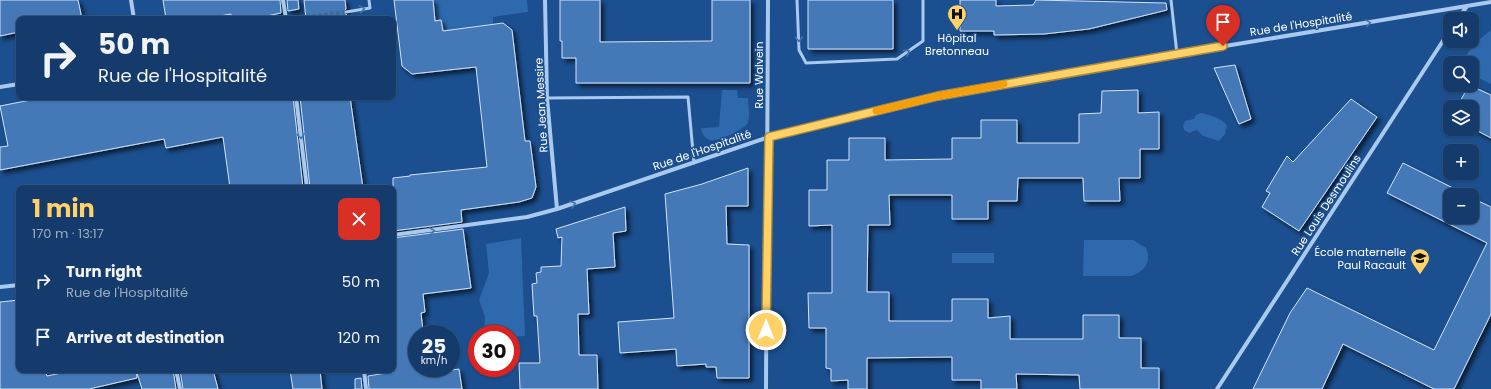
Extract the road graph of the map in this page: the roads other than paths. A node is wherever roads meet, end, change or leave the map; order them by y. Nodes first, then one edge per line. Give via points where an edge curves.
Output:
1 (131, 0) edge
2 (283, 0) edge
3 (369, 0) edge
4 (545, 0) edge
5 (768, 0) edge
6 (797, 0) edge
7 (923, 0) edge
8 (1171, 0) edge
9 (1491, 2) edge
10 (1467, 6) junction
11 (346, 12) tunnel mouth
12 (1463, 12) edge
13 (134, 16) edge
14 (286, 16) edge
15 (1443, 41) edge
16 (1177, 54) junction
17 (16, 84) edge
18 (0, 87) edge
19 (547, 98) junction
20 (296, 100) edge
21 (769, 137) junction
22 (694, 163) junction
23 (308, 185) edge
24 (557, 209) junction
25 (396, 236) edge
26 (16, 285) edge
27 (0, 287) edge
28 (177, 373) edge
29 (364, 373) edge
30 (180, 389) edge
31 (366, 389) edge
32 (766, 389) edge
33 (1217, 389) edge

1 - 13 street
2 - 14 street
11 -> 3 lane via 370,8
4 - 19 street, Rue Jean Messire
5 - 21 street, Rue Walvein
6 -> 7 lane via 799,50 806,63 897,58 923,41
8 - 16 lane
9 - 10 street, Rue de l'Hospitalité
10 - 12 street
16 -> 10 street, Rue de l'Hospitalité
15 - 33 street, Rue Louis Desmoulins
16 - 21 street, Rue de l'Hospitalité via 938,96
17 - 18 street
19 - 22 lane via 688,97
19 - 24 street, Rue Jean Messire
20 -> 23 street
21 - 22 street, Rue de l'Hospitalité
21 - 32 street, Rue Walvein
24 -> 22 street, Rue de l'Hospitalité
25 -> 24 street, Rue de l'Hospitalité via 527,217
26 - 27 street
28 - 30 street
29 - 31 street

